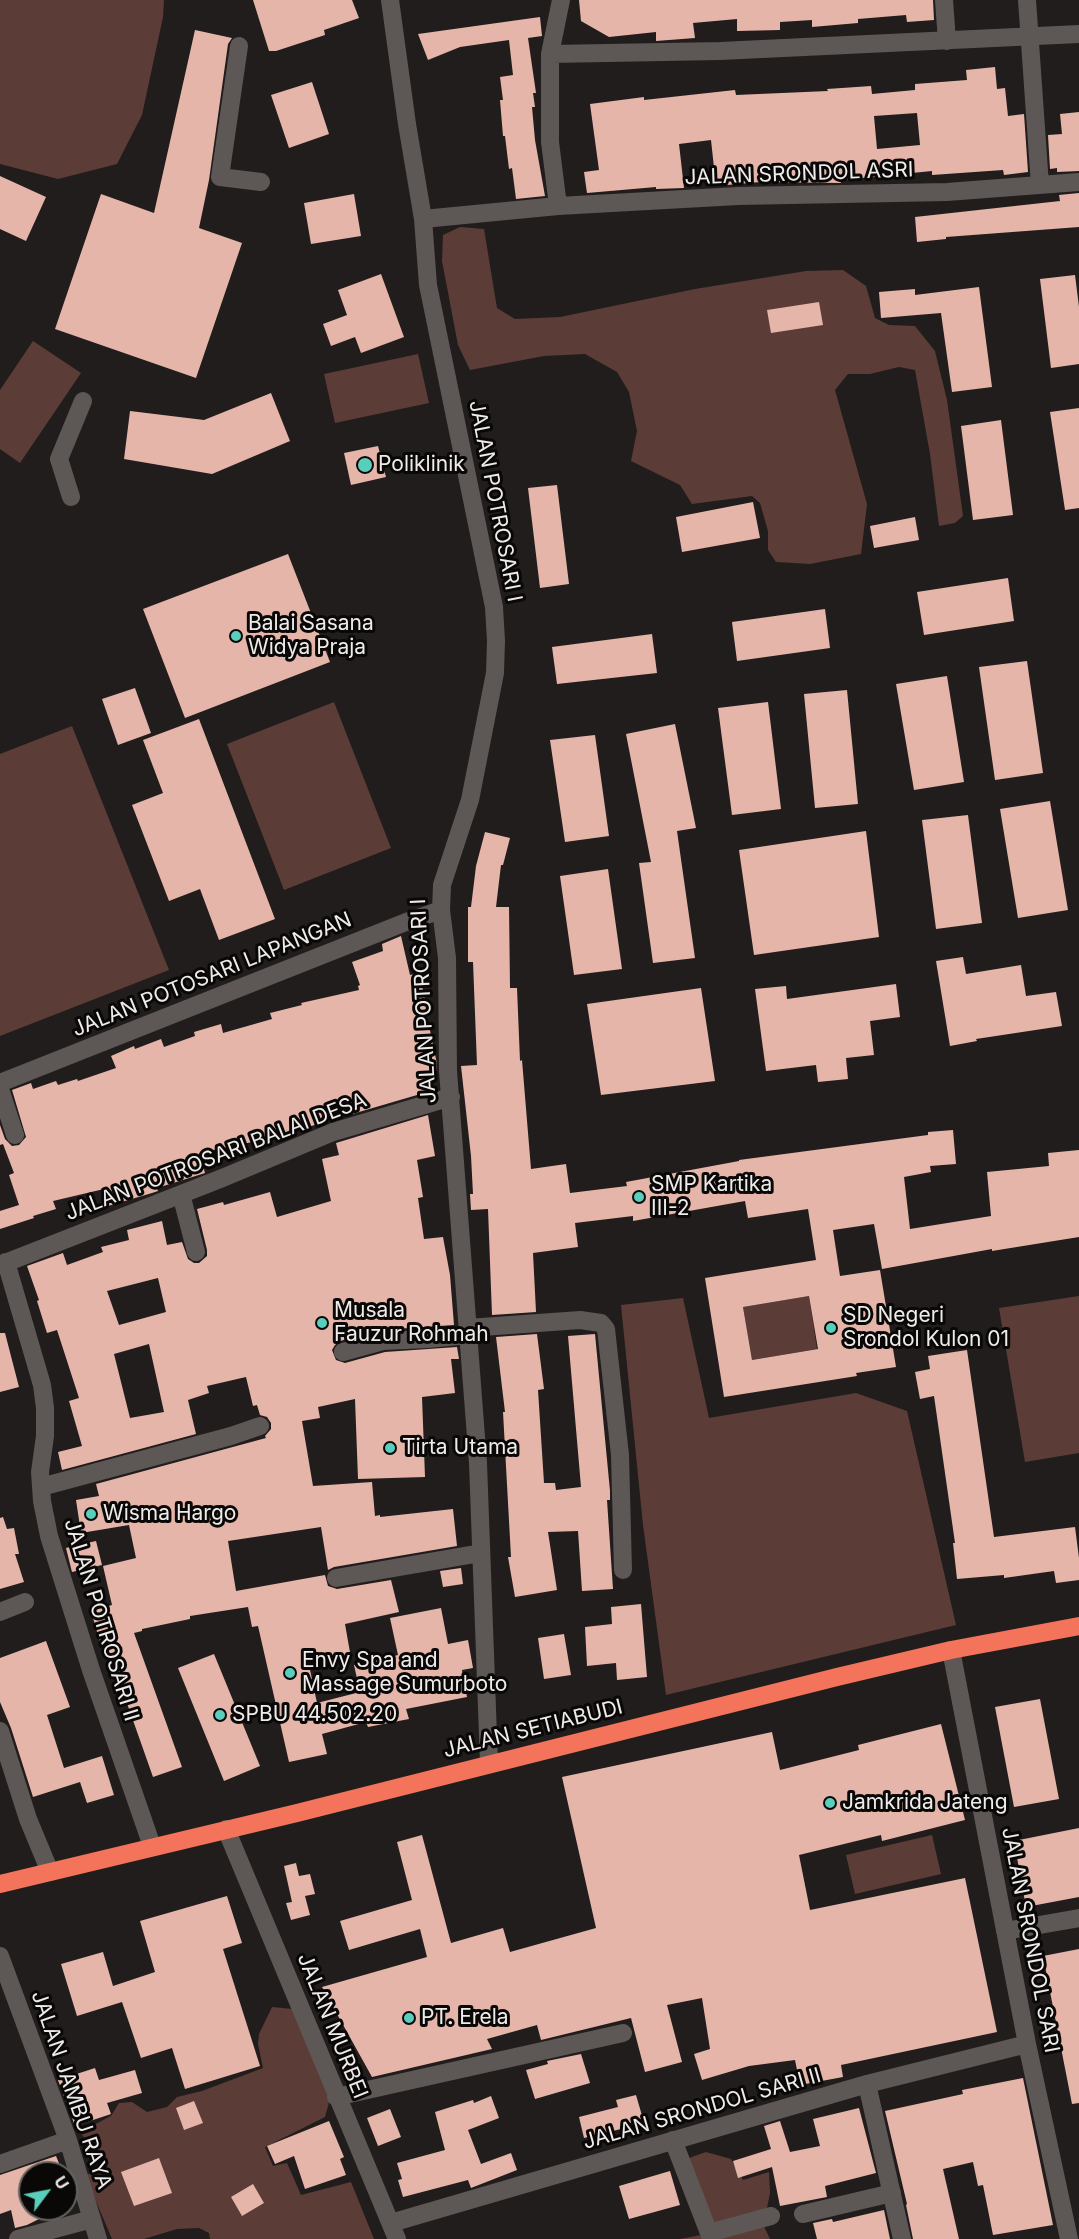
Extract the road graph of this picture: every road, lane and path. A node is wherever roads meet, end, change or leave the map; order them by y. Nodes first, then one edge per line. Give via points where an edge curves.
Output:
1 (390, 0) edge
2 (561, 0) edge
3 (944, 0) edge
4 (1027, 0) edge
5 (1079, 34) edge
6 (1029, 37) junction
7 (947, 41) junction
8 (239, 46) dead end
9 (550, 54) junction
10 (261, 182) dead end
11 (1079, 182) edge
12 (1041, 184) junction
13 (558, 206) junction
14 (423, 219) junction
15 (83, 401) dead end
16 (71, 497) dead end
17 (441, 910) junction
18 (0, 1083) edge
19 (0, 1089) edge
20 (451, 1097) junction
21 (15, 1135) dead end
22 (181, 1194) junction
23 (196, 1252) dead end
24 (3, 1264) edge
25 (468, 1331) junction
26 (343, 1352) dead end
27 (260, 1426) dead end
28 (41, 1487) junction
29 (481, 1553) junction
30 (622, 1570) dead end
31 (336, 1578) dead end
32 (26, 1602) dead end
33 (0, 1612) edge
34 (1079, 1626) edge
35 (951, 1650) junction
36 (0, 1731) edge
37 (489, 1763) junction
38 (226, 1829) junction
39 (152, 1846) junction
40 (50, 1872) junction
41 (0, 1884) edge
42 (1079, 1918) edge
43 (1005, 1931) junction
44 (0, 1956) edge
45 (623, 2033) dead end
46 (1027, 2044) junction
47 (867, 2084) junction
48 (336, 2097) junction
49 (68, 2140) junction
50 (673, 2140) junction
51 (0, 2164) edge
52 (892, 2193) junction
53 (803, 2214) dead end
54 (771, 2216) dead end
55 (92, 2219) junction
56 (394, 2231) edge
57 (710, 2236) edge
58 (18, 2239) edge
59 (98, 2239) edge
60 (902, 2239) edge
61 (1069, 2239) edge

1 - 14 street, JALAN POTROSARI I
2 - 9 street
3 - 7 street
4 - 6 street
5 - 6 street
6 - 7 street
6 - 12 street
7 - 9 street
8 - 10 street via 220,177
9 - 13 street via 550,142
11 - 12 street, JALAN SRONDOL ASRI
12 - 13 street, JALAN SRONDOL ASRI via 947,192 738,196
13 - 14 street, JALAN SRONDOL ASRI
14 - 17 street, JALAN POTROSARI I via 428,285 494,607 496,641 495,673 470,800 442,885
15 - 16 street via 58,459
17 - 18 street, JALAN POTOSARI LAPANGAN
17 - 20 street, JALAN POTROSARI I via 447,958
19 - 21 street
20 - 22 street, JALAN POTROSARI BALAI DESA via 333,1132
20 - 25 street, JALAN POTROSARI I
22 - 23 street
22 - 24 street, JALAN POTROSARI BALAI DESA
24 - 28 street, JALAN POTROSARI II via 42,1385 45,1436
25 - 26 street via 428,1340 383,1341
25 - 29 street, JALAN POTROSARI I
25 - 30 street via 587,1320 601,1323 606,1329 620,1455
27 - 28 street
28 - 39 street, JALAN POTROSARI II via 52,1547
29 - 31 street
29 - 37 street, JALAN POTROSARI I
32 - 33 street
34 - 35 highway, JALAN SETIABUDI
35 - 37 highway, JALAN SETIABUDI
35 - 43 street, JALAN SRONDOL SARI
36 - 40 street via 28,1819
37 - 38 highway, JALAN SETIABUDI
38 - 39 highway, JALAN SETIABUDI
38 - 48 street, JALAN MURBEI
39 - 40 highway, JALAN SETIABUDI
40 - 41 highway, JALAN SETIABUDI
42 - 43 street
43 - 46 street, JALAN SRONDOL SARI
44 - 49 street, JALAN JAMBU RAYA
45 - 48 street
46 - 47 street, JALAN SRONDOL SARI II
46 - 61 street, JALAN SRONDOL SARI
47 - 50 street, JALAN SRONDOL SARI II
47 - 52 street
48 - 56 street, JALAN MURBEI
49 - 51 street
49 - 55 street, JALAN JAMBU RAYA
50 - 56 street, JALAN SRONDOL SARI II
50 - 57 street
52 - 53 street
52 - 60 street
54 - 57 street
55 - 58 street
55 - 59 street, JALAN JAMBU RAYA

